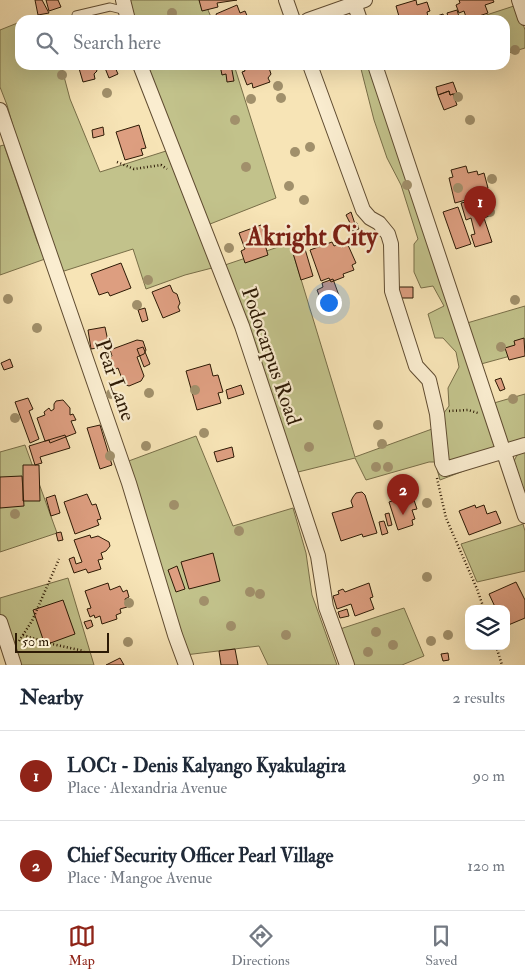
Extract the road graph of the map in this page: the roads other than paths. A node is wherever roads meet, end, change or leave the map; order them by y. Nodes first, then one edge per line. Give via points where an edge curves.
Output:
1 (286, 0) edge
2 (519, 0) edge
3 (358, 1) edge
4 (126, 10) edge
5 (76, 15) dead end
6 (290, 15) edge
7 (321, 15) edge
8 (359, 15) edge
9 (525, 18) edge
10 (142, 70) edge
11 (312, 70) edge
12 (377, 70) edge
13 (0, 110) edge
14 (525, 445) edge
15 (503, 452) junction
16 (525, 516) edge
17 (0, 622) edge
18 (13, 660) edge
19 (186, 665) edge
20 (347, 665) edge

1 - 6 street
2 - 9 street
3 - 7 street
3 - 8 street
4 - 5 lane via 110,7
10 - 20 street, Podocarpus Road via 242,326 318,556 326,607
11 - 15 street via 363,210 379,223 392,244 392,292 416,366 429,380 437,414 440,472
12 - 15 street
13 - 19 street, Pear Lane via 129,483
14 - 15 street
15 - 16 street
17 - 18 street

